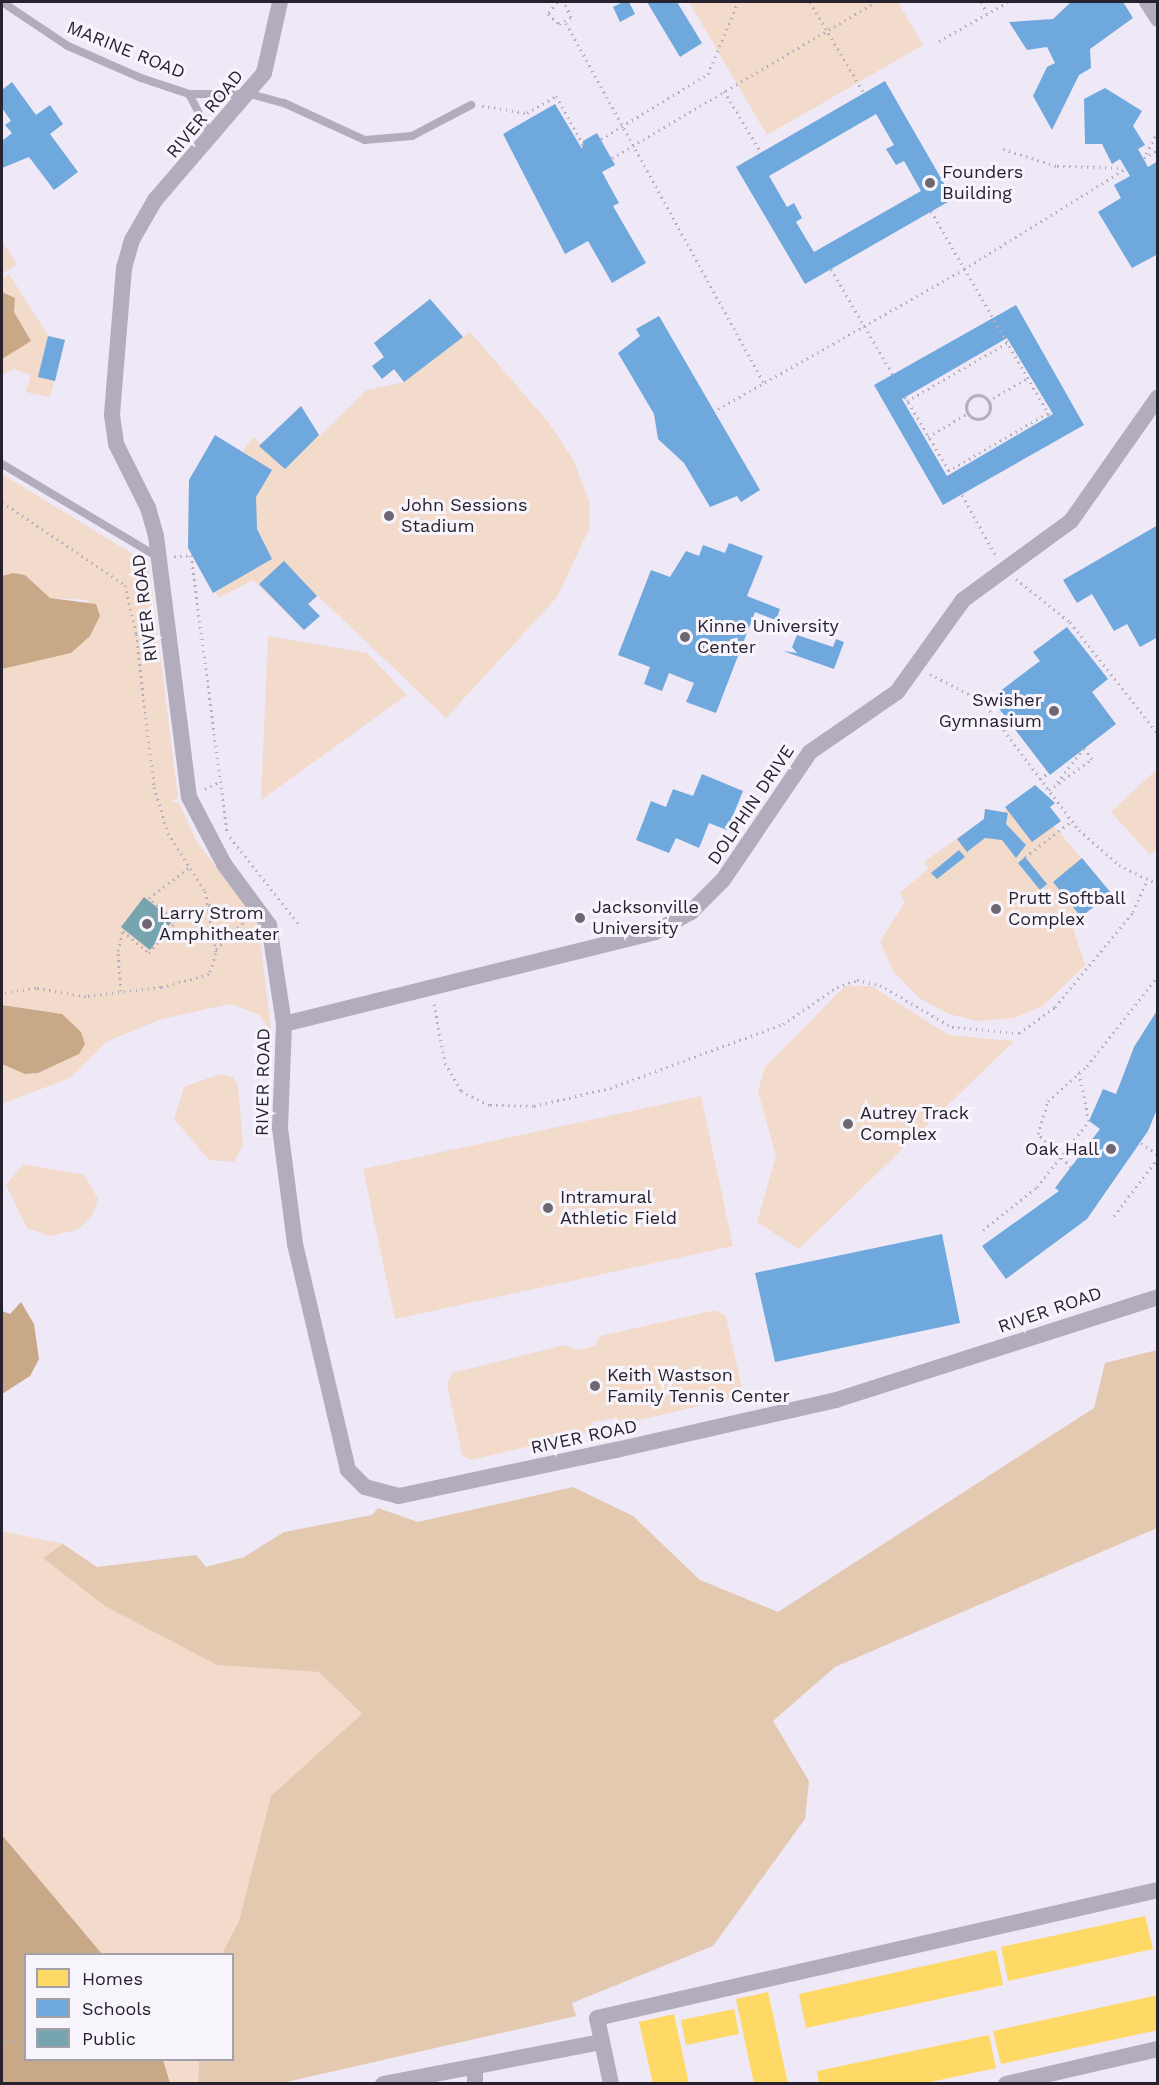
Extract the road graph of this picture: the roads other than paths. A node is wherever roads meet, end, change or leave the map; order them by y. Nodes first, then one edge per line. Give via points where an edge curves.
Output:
1 (2, 2) edge
2 (280, 2) edge
3 (1147, 2) edge
4 (1158, 19) edge
5 (189, 94) junction
6 (250, 94) junction
7 (471, 105) road end
8 (213, 139) junction
9 (1158, 397) edge
10 (2, 464) edge
11 (158, 558) junction
12 (284, 1024) junction
13 (1158, 1297) edge
14 (1158, 1890) edge
15 (602, 2042) junction
16 (1158, 2049) edge
17 (475, 2076) edge
18 (383, 2084) edge
19 (611, 2084) edge
20 (1006, 2084) edge

1 - 5 lane, MARINE ROAD via 68,46
2 - 6 street, RIVER ROAD via 264,73
3 - 4 street
5 - 6 lane, MARINE ROAD
5 - 8 lane
6 - 7 lane via 365,140 411,136
6 - 8 street, RIVER ROAD
8 - 11 street, RIVER ROAD via 155,200 132,240 124,268 112,415 116,444 148,508
9 - 12 street, DOLPHIN DRIVE via 1082,508 1050,539 1003,568 963,600 897,692 810,752 723,880 691,912 655,932
10 - 11 lane
11 - 12 street, RIVER ROAD via 189,797 224,864 266,915
12 - 13 street, RIVER ROAD via 281,1140 316,1350 348,1470 381,1494 399,1496 806,1408
14 - 15 street via 597,2018
15 - 17 street
15 - 19 street
16 - 20 street
17 - 18 street

